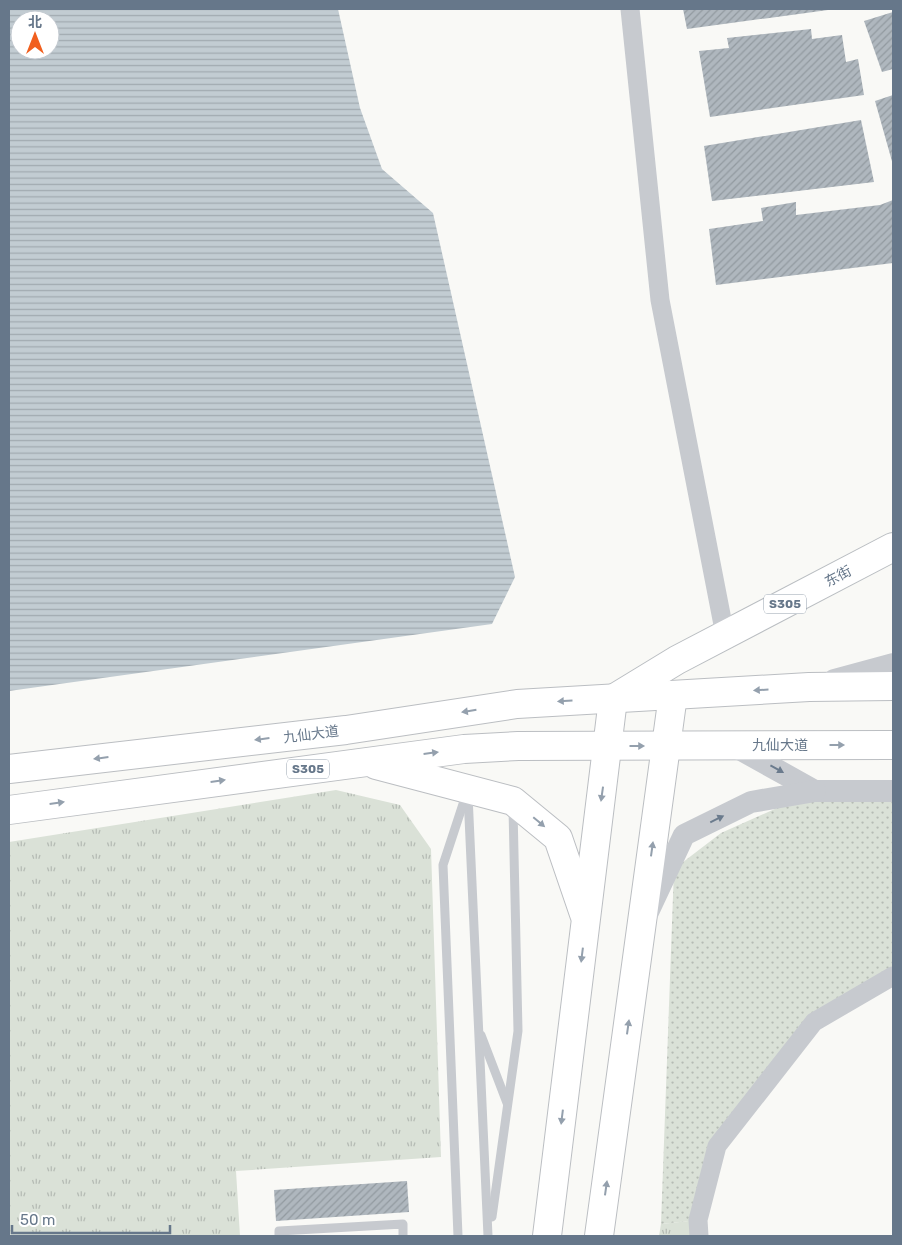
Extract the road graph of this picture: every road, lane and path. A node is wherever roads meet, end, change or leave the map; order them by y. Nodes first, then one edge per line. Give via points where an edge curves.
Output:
1 (630, 9) edge
2 (893, 547) edge
3 (725, 635) junction
4 (677, 660) junction
5 (893, 664) edge
6 (893, 686) edge
7 (809, 687) junction
8 (673, 695) junction
9 (613, 698) junction
10 (893, 745) edge
11 (608, 746) junction
12 (666, 746) junction
13 (734, 746) junction
14 (362, 762) junction
15 (9, 769) edge
16 (468, 789) junction
17 (816, 791) junction
18 (893, 791) edge
19 (513, 801) junction
20 (9, 810) edge
21 (586, 921) junction
22 (642, 925) junction
23 (893, 976) edge
24 (479, 1028) junction
25 (508, 1104) junction
26 (279, 1236) edge
27 (403, 1236) edge
28 (458, 1236) edge
29 (489, 1236) edge
30 (547, 1236) edge
31 (600, 1236) edge
32 (699, 1236) edge

1 - 3 street via 660,300
2 - 3 main road, 东街 / S305
3 - 4 main road, 东街 / S305
4 - 8 main road
4 - 9 main road, S305
5 - 7 street
6 - 7 main road, S305
7 -> 8 main road, S305
8 - 9 main road, S305
8 - 12 main road
9 - 11 main road
9 -> 15 main road, 九仙大道 / S305 via 517,704 346,730
13 -> 10 main road, 九仙大道 / S305
11 -> 12 main road, S305
14 -> 11 main road, S305 via 518,746
11 -> 21 main road
12 - 13 main road, 九仙大道 / S305
22 -> 12 main road
13 -> 17 street
14 - 16 main road
20 -> 14 main road, S305
16 - 19 main road
16 - 24 lane
16 - 28 lane via 442,865
17 - 18 street
22 -> 17 street via 684,835 751,802
19 -> 21 main road via 558,838
19 - 25 lane via 518,1031
21 -> 30 main road
31 -> 22 main road
23 - 32 street via 814,1022 717,1146 698,1220
24 - 25 lane
24 - 29 lane
25 - 29 lane
26 - 27 lane via 279,1231 403,1224

